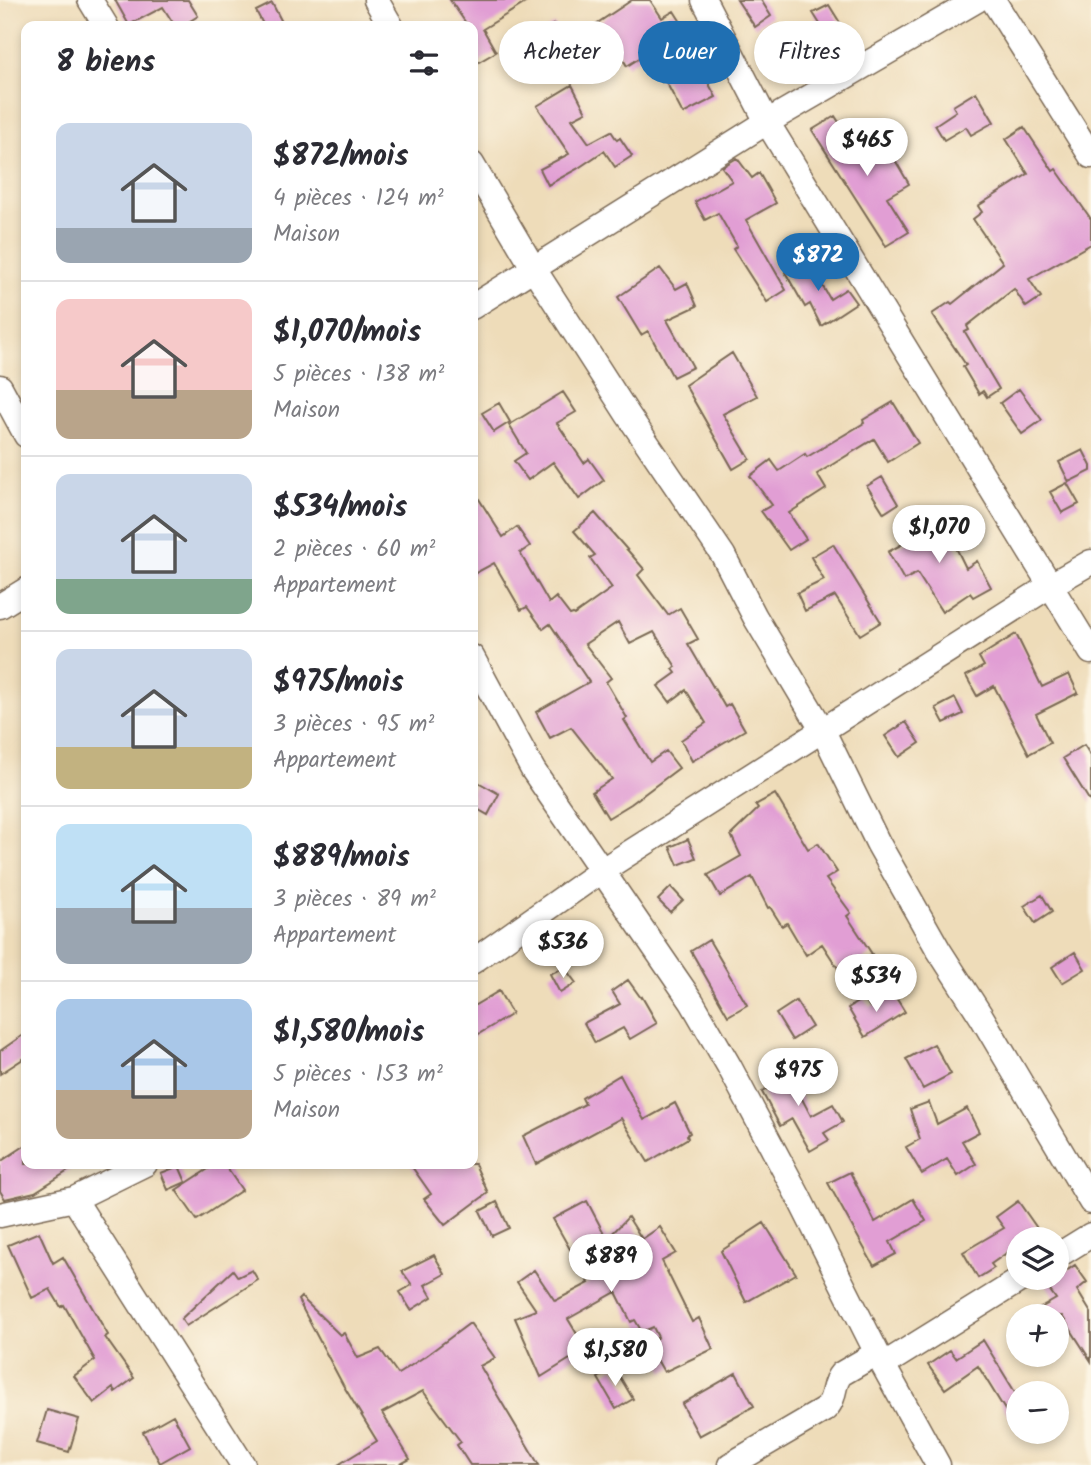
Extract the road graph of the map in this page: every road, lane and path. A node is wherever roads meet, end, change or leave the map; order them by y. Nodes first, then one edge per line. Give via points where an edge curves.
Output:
1 (90, 0) edge
2 (376, 0) edge
3 (704, 0) edge
4 (977, 0) edge
5 (993, 0) edge
6 (103, 21) edge
7 (388, 21) edge
8 (767, 122) junction
9 (1091, 156) edge
10 (478, 174) edge
11 (534, 269) junction
12 (478, 303) edge
13 (0, 387) edge
14 (21, 426) edge
15 (1091, 562) edge
16 (1051, 585) junction
17 (21, 593) edge
18 (0, 606) edge
19 (1091, 652) edge
20 (478, 668) edge
21 (823, 731) junction
22 (601, 871) junction
23 (478, 958) edge
24 (135, 1169) edge
25 (74, 1199) junction
26 (1091, 1202) edge
27 (0, 1215) edge
28 (1091, 1235) edge
29 (1069, 1249) edge
30 (1006, 1288) edge
31 (880, 1359) junction
32 (243, 1465) edge
33 (730, 1465) edge
34 (938, 1465) edge

1 - 6 street
2 - 7 street
3 - 8 street
4 - 8 street
5 - 9 street
8 - 11 street
8 - 16 street
10 - 11 street
11 - 12 street
11 - 21 street via 723,555
13 - 14 street
15 - 16 street
16 - 19 street
16 - 21 street
17 - 18 street
20 - 22 street via 533,769
21 - 22 street
21 - 26 street via 878,843 938,949
22 - 23 street
22 - 31 street via 692,1002 729,1066
24 - 25 street
25 - 27 street
25 - 32 street
28 - 29 street
30 - 31 street
31 - 33 street via 836,1379 834,1399 824,1409
31 - 34 street

